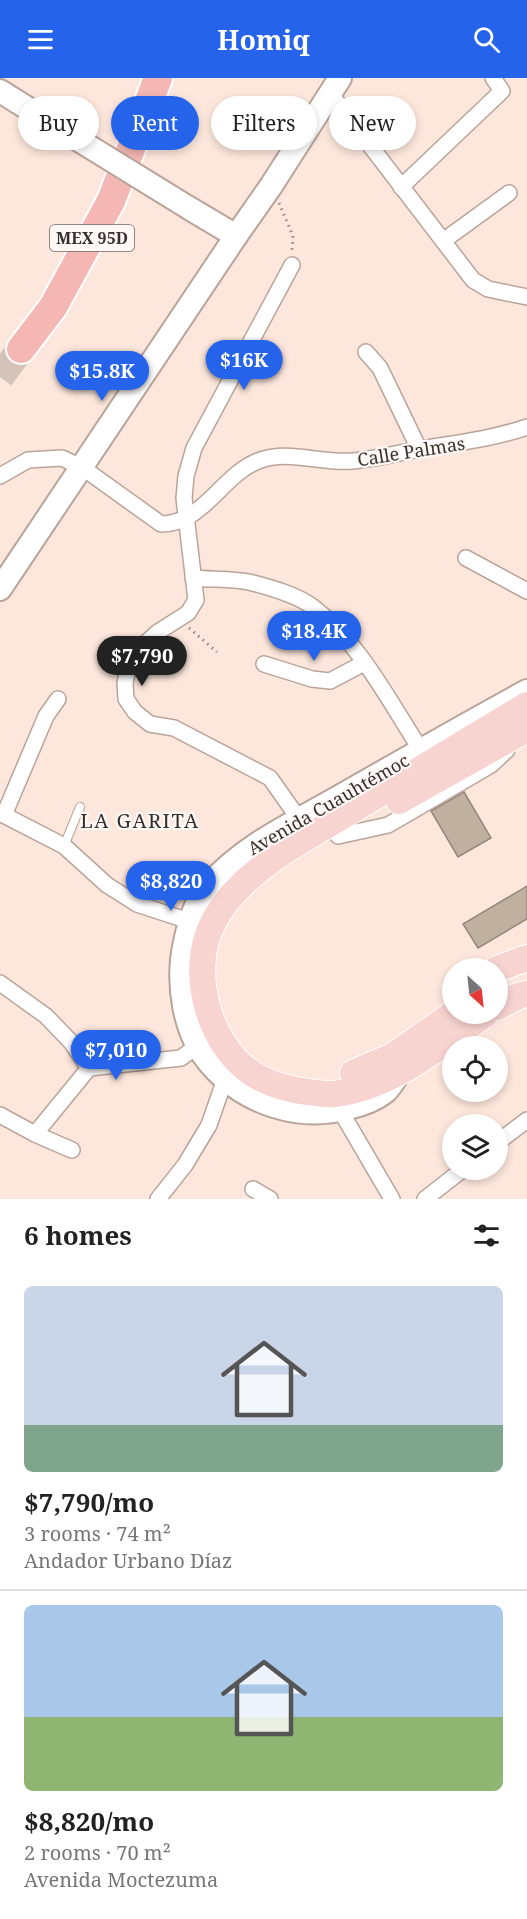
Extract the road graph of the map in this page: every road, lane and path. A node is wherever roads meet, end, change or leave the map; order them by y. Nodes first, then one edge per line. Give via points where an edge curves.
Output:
1 (156, 78) edge
2 (493, 78) edge
3 (335, 85) edge
4 (0, 91) edge
5 (271, 186) junction
6 (401, 187) junction
7 (509, 193) dead end
8 (236, 236) junction
9 (443, 241) junction
10 (292, 265) joint
11 (527, 297) edge
12 (21, 349) tunnel mouth
13 (366, 352) dead end
14 (527, 428) edge
15 (419, 449) junction
16 (83, 468) junction
17 (0, 476) edge
18 (186, 518) junction
19 (466, 558) dead end
20 (193, 578) junction
21 (0, 589) edge
22 (527, 591) edge
23 (178, 619) junction
24 (217, 652) dead end
25 (364, 663) junction
26 (264, 664) dead end
27 (527, 691) edge
28 (58, 699) dead end
29 (527, 705) edge
30 (527, 730) edge
31 (421, 750) junction
32 (80, 807) dead end
33 (2, 814) edge
34 (299, 819) junction
35 (64, 846) junction
36 (189, 921) junction
37 (527, 958) edge
38 (508, 965) edge
39 (527, 973) edge
40 (508, 979) edge
41 (0, 983) edge
42 (527, 994) edge
43 (508, 1002) edge
44 (442, 1021) edge
45 (472, 1024) edge
46 (198, 1045) junction
47 (88, 1068) junction
48 (399, 1074) junction
49 (225, 1079) junction
50 (340, 1110) junction
51 (0, 1115) edge
52 (527, 1120) edge
53 (35, 1134) junction
54 (508, 1135) edge
55 (72, 1150) dead end
56 (449, 1180) edge
57 (253, 1189) dead end
58 (158, 1199) edge
59 (270, 1199) edge
60 (392, 1199) edge
61 (425, 1199) edge

1 - 12 highway, MEX 95D via 111,201 52,306
2 - 6 street via 502,92
3 - 5 main road
3 - 6 street
4 - 8 main road, bridge
5 - 8 main road
5 - 10 path via 292,236
6 - 9 street
7 - 9 street
8 - 16 main road
9 - 11 street via 473,280 488,289
10 - 18 street via 194,448 186,476
13 - 15 street via 377,363
14 - 15 street, Calle Palmas
15 - 18 street, Calle Palmas via 352,462 278,456 257,461
16 - 17 street, Calle Palmas via 62,458 28,460
16 - 18 street, Calle Palmas via 161,524 174,524
16 - 21 main road
18 - 20 street
19 - 22 street
20 - 23 street via 196,600 188,613
20 - 25 street via 251,582 312,606
23 - 24 path
23 - 34 street via 138,650 129,664 126,699 150,724 174,728 270,778
25 - 26 street via 330,681
25 - 31 street
27 - 31 main road, Avenida Cuauhtémoc
28 - 33 street via 46,716
29 - 48 main road, Avenida Cuauhtémoc via 285,850 253,873 227,899 211,925 203,954 202,989 210,1018 238,1062 259,1078 290,1090 333,1095
30 - 44 main road, Avenida Cuauhtémoc via 338,836 263,884 239,908 225,933 218,959 218,987 224,1008 237,1034 271,1065 296,1075 332,1079 393,1056
31 - 34 main road, Avenida Cuauhtémoc
32 - 35 lane
33 - 35 street
34 - 36 main road, Avenida Cuauhtémoc via 243,853 208,885
35 - 36 street via 107,885 137,904
36 - 46 main road, Avenida Cuauhtémoc via 181,959 182,989 186,1017
37 - 38 main road
39 - 40 main road
41 - 47 street via 46,1016 71,1042
42 - 43 main road
45 - 48 main road, Avenida Cuauhtémoc
46 - 47 street via 181,1058
46 - 49 main road, Avenida Cuauhtémoc
47 - 53 street
48 - 50 main road, Avenida Cuauhtémoc via 385,1092 366,1104
49 - 50 main road, Avenida Cuauhtémoc via 282,1110 316,1114
49 - 58 street via 209,1125
50 - 60 street
51 - 53 street
52 - 54 street
53 - 55 street
56 - 61 street
57 - 59 street

